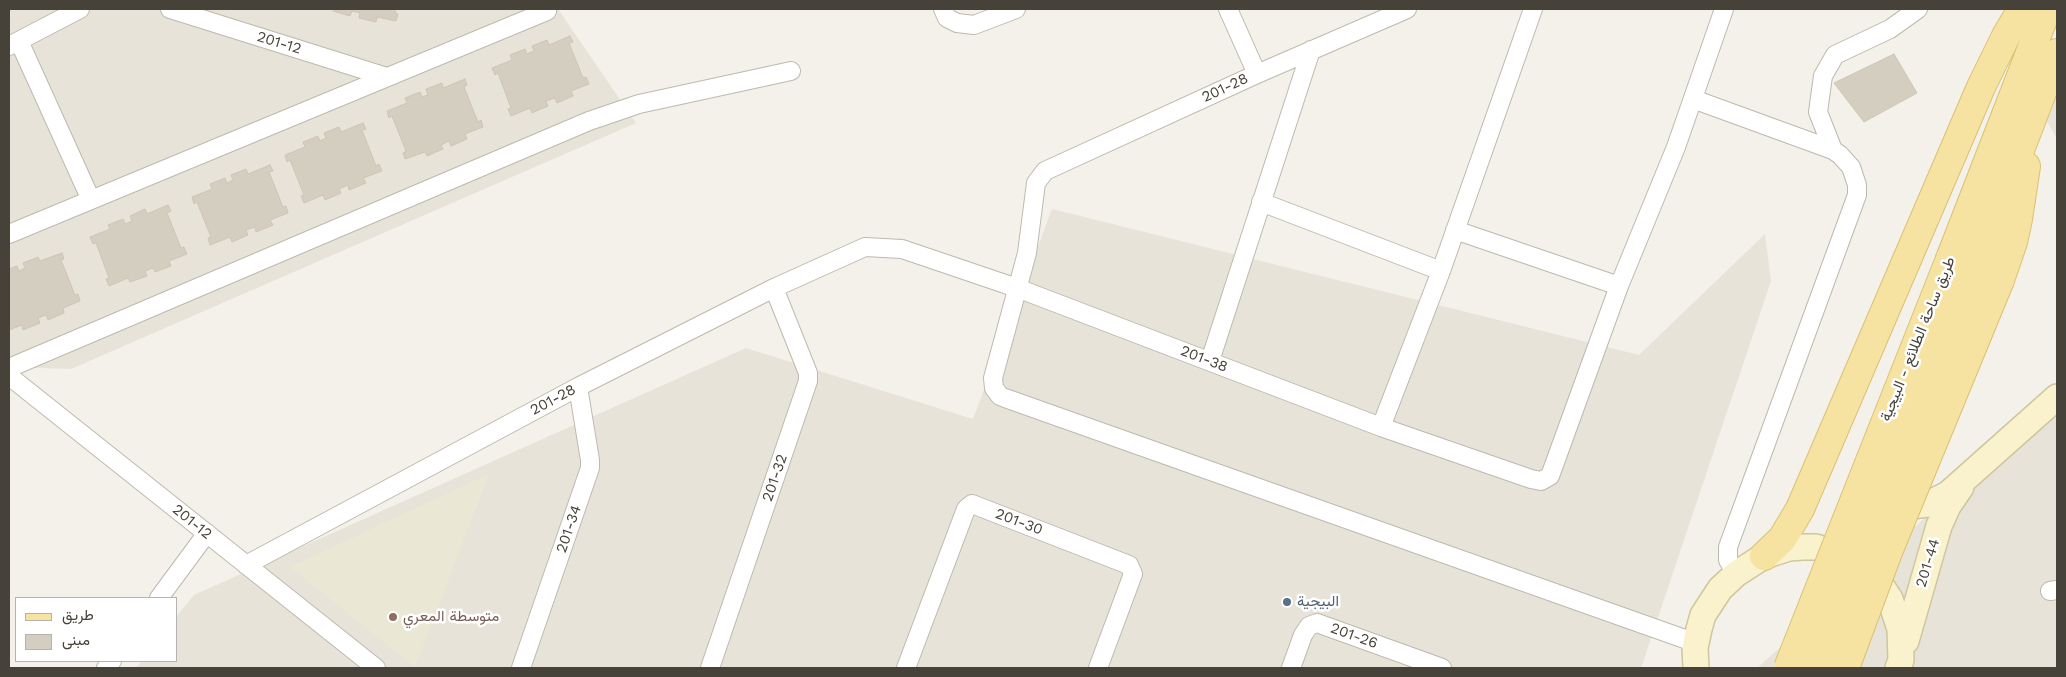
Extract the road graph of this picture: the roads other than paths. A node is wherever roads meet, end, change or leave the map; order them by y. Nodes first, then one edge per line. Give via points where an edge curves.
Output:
1 (80, 9) edge
2 (170, 9) edge
3 (943, 9) edge
4 (1016, 9) edge
5 (1228, 9) edge
6 (1407, 9) edge
7 (1533, 9) edge
8 (1724, 9) edge
9 (1918, 9) edge
10 (2022, 9) edge
11 (2047, 9) edge
12 (547, 10) dead end
13 (14, 44) edge
14 (1311, 50) junction
15 (2053, 64) edge
16 (791, 71) dead end
17 (1257, 74) junction
18 (388, 77) junction
19 (1693, 98) junction
20 (1833, 150) junction
21 (91, 200) junction
22 (1261, 202) junction
23 (1455, 230) junction
24 (9, 234) edge
25 (865, 247) joint
26 (1441, 271) junction
27 (1619, 286) junction
28 (774, 288) junction
29 (1017, 288) junction
30 (1210, 361) junction
31 (9, 368) edge
32 (9, 376) edge
33 (578, 386) junction
34 (2057, 397) edge
35 (1381, 428) junction
36 (1972, 473) junction
37 (207, 534) junction
38 (1840, 554) junction
39 (1764, 556) junction
40 (246, 565) junction
41 (1736, 574) junction
42 (160, 597) edge
43 (1694, 657) edge
44 (1899, 664) edge
45 (376, 668) edge
46 (521, 668) edge
47 (710, 668) edge
48 (906, 668) edge
49 (1098, 668) edge
50 (1291, 668) edge
51 (1442, 668) edge
52 (1788, 668) edge
53 (1816, 668) edge
54 (1845, 668) edge

1 - 13 street
2 - 18 street, 201-12
3 - 4 street via 947,18 956,24 974,25
5 - 17 street
6 - 14 street, 201-28
7 - 23 street
8 - 19 street
9 - 20 street via 1890,28 1836,55 1823,76 1818,112
10 - 39 main road via 1982,87 1800,509 1782,540
11 - 52 main road, طريق ساحة الطلائع - البيجية, bridge
12 - 18 street
13 - 21 street
14 - 17 street, 201-28
14 - 22 street
15 - 53 main road, طريق ساحة الطلائع - البيجية, bridge
15 - 54 main road, bridge via 2026,167 2013,242 2000,280 1888,552
16 - 31 street via 654,100 589,121
17 - 29 street, 201-28 via 1045,171 1036,183 1029,240
18 - 21 street
19 - 20 street
19 - 27 street
20 - 41 street via 1851,167 1857,195 1728,547 1728,560
21 - 24 street
22 - 26 street
22 - 30 street
23 - 26 street
23 - 27 street
25 - 28 street, 201-28
25 - 29 street, 201-38 via 902,248
26 - 35 street
27 - 35 street, 201-38 via 1550,476 1541,481 1531,479
28 - 33 street, 201-28
28 - 47 street, 201-32 via 808,373 808,381
29 - 30 street, 201-38
29 - 43 street via 993,378 994,388 1000,396
30 - 35 street, 201-38
32 - 37 street, 201-12
33 - 40 street, 201-28
33 - 46 street, 201-34 via 590,468
34 - 36 street, 201-44
36 - 38 street, 201-44 via 1934,502 1891,512 1869,547 1858,556
36 - 44 street, 201-44 via 1948,506 1939,526
37 - 40 street, 201-12
37 - 42 street
38 - 39 street via 1803,547
38 - 44 street via 1872,574 1890,599 1900,628
39 - 41 street
40 - 45 street, 201-12
41 - 43 street via 1720,589 1703,616
48 - 49 street, 201-30 via 966,509 972,504 1129,565 1133,574
50 - 51 street, 201-26 via 1306,631 1317,623

